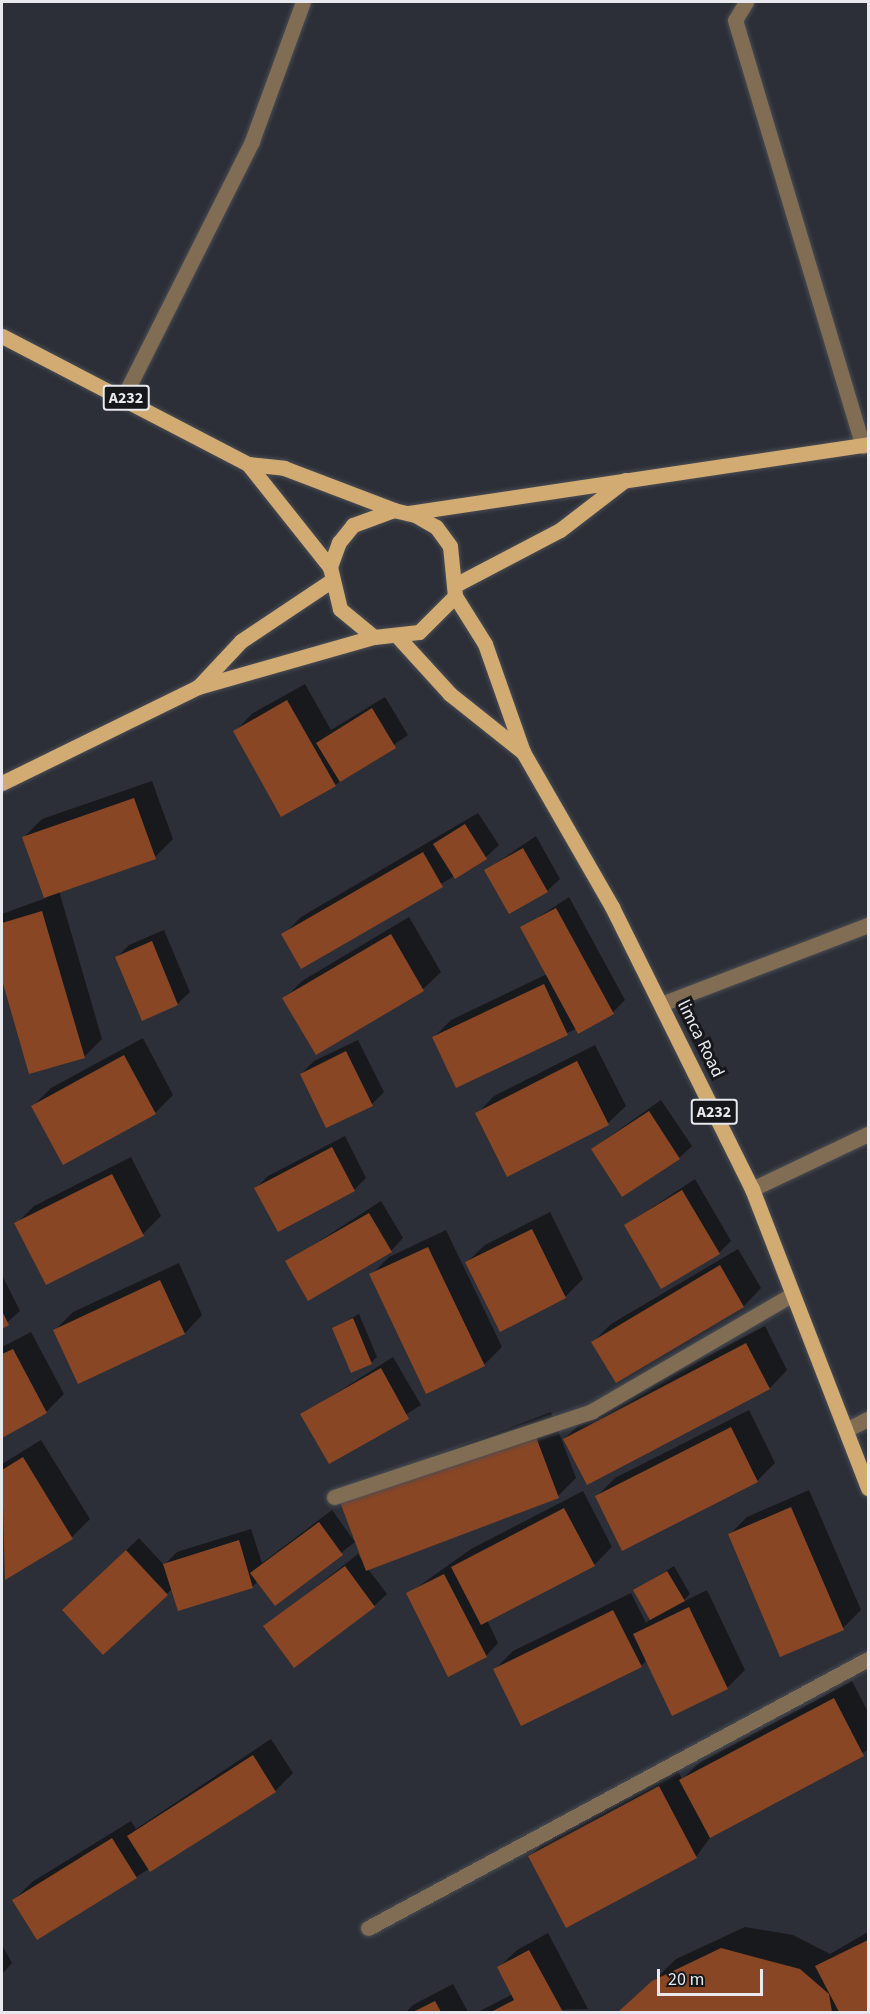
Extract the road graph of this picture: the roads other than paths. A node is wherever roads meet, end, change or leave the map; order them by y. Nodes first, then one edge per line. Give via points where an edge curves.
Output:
1 (303, 2) edge
2 (746, 2) edge
3 (2, 336) edge
4 (124, 396) junction
5 (866, 445) edge
6 (248, 464) junction
7 (626, 479) junction
8 (401, 512) junction
9 (331, 574) junction
10 (456, 590) junction
11 (374, 637) junction
12 (398, 637) junction
13 (198, 687) junction
14 (523, 752) junction
15 (2, 783) edge
16 (868, 924) edge
17 (661, 1004) junction
18 (868, 1134) edge
19 (752, 1189) junction
20 (791, 1295) junction
21 (868, 1419) edge
22 (846, 1430) junction
23 (868, 1488) edge
24 (334, 1497) dead end
25 (868, 1659) edge
26 (368, 1928) dead end

1 - 4 street via 252,141
2 - 5 street via 735,20
3 - 4 main road, A232
4 - 6 main road, A232
5 - 7 main road
6 - 8 main road, A232 via 284,468
6 - 9 main road, A232
7 - 8 main road
7 - 10 main road via 560,530
8 - 9 main road via 353,525 339,542
8 - 10 main road via 436,527 450,546
9 - 11 main road via 340,609
9 - 13 main road via 241,641
10 - 12 main road via 438,619
10 - 14 main road, limca Road / A232 via 485,644
11 - 12 main road
11 - 13 main road
12 - 14 main road, limca Road / A232 via 450,694
13 - 15 main road
14 - 17 main road, limca Road / A232
16 - 17 street
17 - 19 main road, limca Road / A232
18 - 19 street
19 - 20 main road, limca Road / A232
20 - 22 main road, limca Road / A232
20 - 24 street via 592,1411
21 - 22 street
22 - 23 main road, limca Road / A232
25 - 26 street

